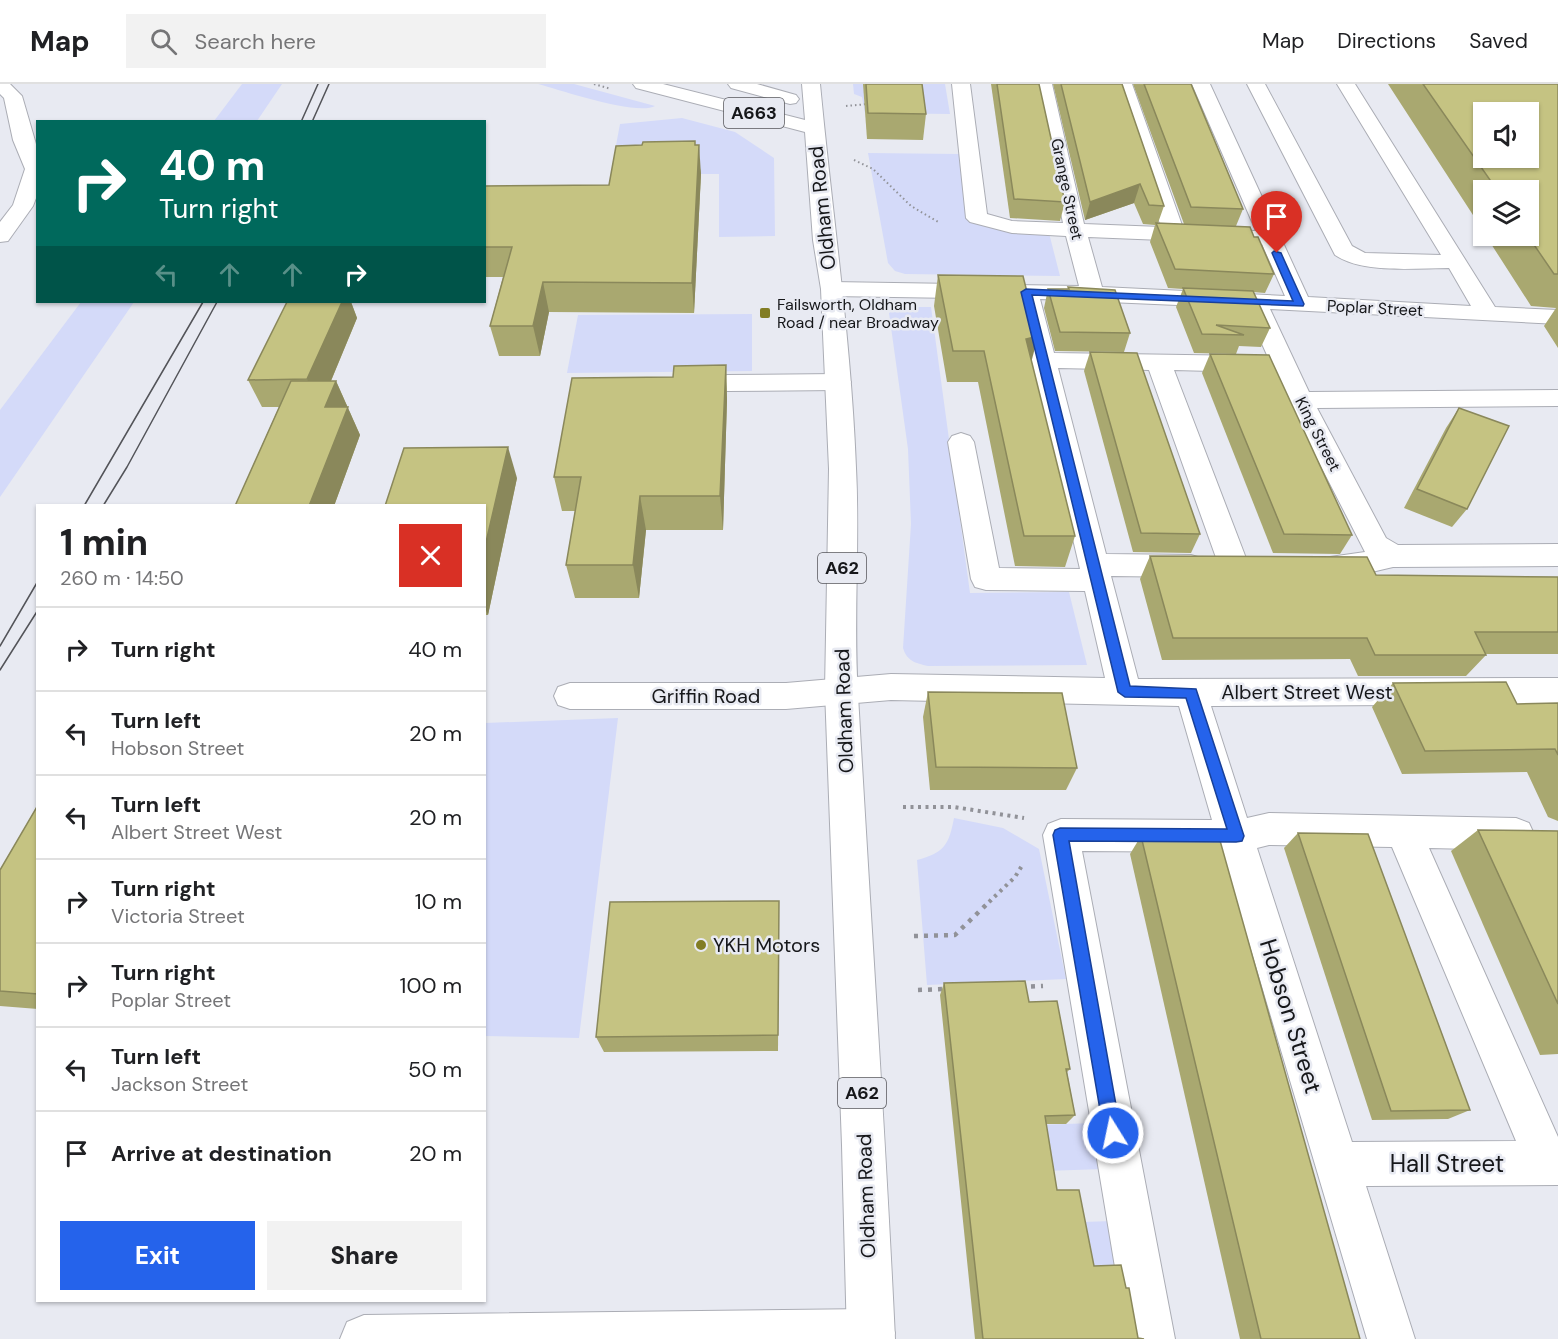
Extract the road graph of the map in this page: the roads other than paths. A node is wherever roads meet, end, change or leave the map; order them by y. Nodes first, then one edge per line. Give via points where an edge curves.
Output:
1 (0, 84) edge
2 (642, 84) edge
3 (737, 84) edge
4 (811, 84) edge
5 (961, 84) edge
6 (1043, 84) edge
7 (1123, 84) edge
8 (1202, 84) edge
9 (1256, 84) edge
10 (1346, 84) edge
11 (812, 105) junction
12 (814, 128) junction
13 (1075, 229) junction
14 (1174, 234) junction
15 (0, 236) edge
16 (1270, 238) junction
17 (1458, 262) junction
18 (832, 289) junction
19 (1026, 292) junction
20 (1092, 293) junction
21 (1255, 302) junction
22 (1300, 304) junction
23 (1488, 314) junction
24 (1558, 317) edge
25 (1042, 360) junction
26 (1159, 362) junction
27 (1284, 365) junction
28 (838, 382) junction
29 (727, 383) edge
30 (1558, 398) edge
31 (1300, 400) junction
32 (961, 442) dead end
33 (1558, 555) edge
34 (1393, 556) junction
35 (1301, 567) edge
36 (1096, 573) junction
37 (841, 690) junction
38 (1558, 691) edge
39 (1125, 692) junction
40 (1191, 693) junction
41 (570, 696) dead end
42 (1404, 833) junction
43 (1551, 835) edge
44 (1236, 836) junction
45 (1553, 1163) edge
46 (1337, 1164) junction
47 (871, 1336) edge
48 (364, 1339) edge
49 (1151, 1339) edge
50 (1391, 1339) edge

1 - 15 main road via 13,96 16,142 35,169 22,206
2 - 12 main road, A663
3 - 11 main road, A663
4 - 11 main road, Oldham Road / A62
5 - 13 main road via 977,218 1012,227
6 - 13 main road, Grange Street
7 - 14 main road
8 - 16 main road
9 - 17 main road via 1343,250 1365,260
10 - 17 main road
11 - 12 main road, Oldham Road / A62
12 - 18 main road, Oldham Road / A62
13 - 14 main road
13 - 20 main road, Grange Street
14 - 16 main road
16 - 22 main road
17 - 23 main road
18 - 19 main road, Poplar Street
18 - 28 main road, Oldham Road / A62
19 - 20 main road, Poplar Street
19 - 25 main road
20 - 21 main road, Poplar Street
21 - 22 main road, Poplar Street
21 - 27 main road, King Street
22 - 23 main road, Poplar Street
23 - 24 main road, Poplar Street
25 - 26 main road
25 - 36 main road
26 - 27 main road
26 - 36 main road via 1245,566
27 - 31 main road, King Street
28 - 29 main road
28 - 37 main road, Oldham Road / A62 via 843,469
30 - 31 main road
31 - 34 main road, King Street via 1375,546
32 - 36 main road via 986,579
33 - 34 main road
34 - 35 main road via 1346,567
36 - 39 main road
37 - 39 main road, Albert Street West via 891,687
37 - 41 main road, Griffin Road via 786,696
37 - 47 main road, Oldham Road / A62
38 - 40 main road, Albert Street West
39 - 40 main road, Albert Street West
40 - 44 main road, Hobson Street
42 - 43 main road
42 - 44 main road via 1269,829
42 - 45 main road
44 - 46 main road, Hobson Street
44 - 49 main road via 1053,831 1086,985
45 - 46 main road, Hall Street
46 - 50 main road, Hobson Street
47 - 48 main road

